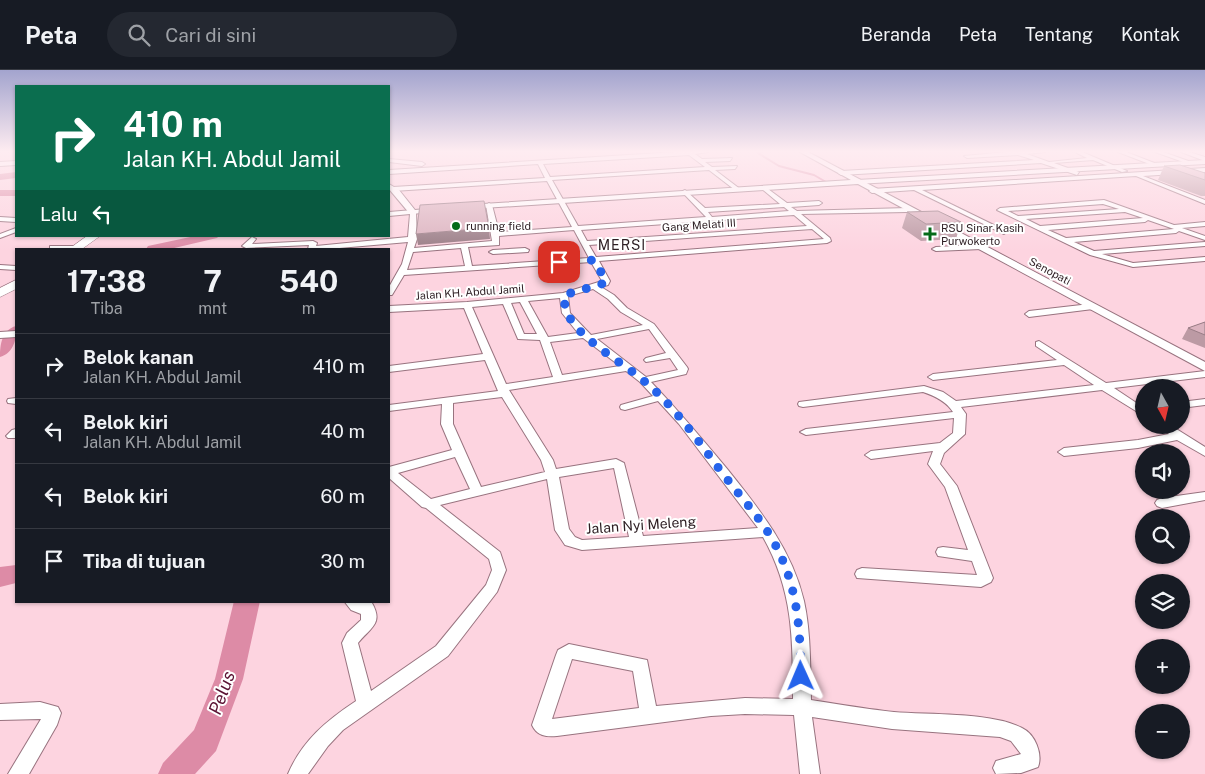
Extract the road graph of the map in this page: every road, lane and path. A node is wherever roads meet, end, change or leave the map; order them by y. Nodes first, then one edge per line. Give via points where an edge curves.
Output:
1 (431, 185) edge
2 (552, 185) edge
3 (731, 185) edge
4 (813, 185) edge
5 (862, 185) edge
6 (964, 185) edge
7 (1162, 185) edge
8 (394, 187) edge
9 (764, 188) junction
10 (913, 188) junction
11 (736, 189) junction
12 (872, 191) junction
13 (686, 192) junction
14 (560, 200) junction
15 (1205, 202) edge
16 (819, 203) dead end
17 (489, 205) junction
18 (787, 205) junction
19 (462, 208) edge
20 (390, 209) edge
21 (443, 209) edge
22 (704, 210) junction
23 (908, 210) junction
24 (1124, 210) junction
25 (418, 211) junction
26 (401, 213) junction
27 (798, 213) junction
28 (390, 214) edge
29 (970, 214) junction
30 (978, 214) dead end
31 (951, 215) edge
32 (941, 216) edge
33 (922, 217) junction
34 (1016, 218) junction
35 (0, 219) edge
36 (712, 219) junction
37 (15, 220) edge
38 (1150, 220) junction
39 (521, 222) dead end
40 (1205, 224) edge
41 (815, 226) junction
42 (1178, 228) junction
43 (577, 229) junction
44 (1040, 229) junction
45 (15, 230) edge
46 (1004, 232) dead end
47 (523, 233) junction
48 (726, 233) junction
49 (496, 234) junction
50 (0, 236) edge
51 (1201, 236) edge
52 (93, 237) edge
53 (252, 239) dead end
54 (413, 240) junction
55 (1065, 240) junction
56 (586, 243) junction
57 (1205, 244) edge
58 (464, 246) junction
59 (978, 246) junction
60 (311, 247) junction
61 (333, 247) edge
62 (53, 248) edge
63 (75, 248) edge
64 (302, 248) edge
65 (415, 249) junction
66 (742, 249) junction
67 (936, 249) dead end
68 (525, 250) junction
69 (493, 252) dead end
70 (1093, 253) junction
71 (1205, 259) edge
72 (594, 260) junction
73 (530, 262) dead end
74 (0, 267) edge
75 (15, 268) edge
76 (469, 269) junction
77 (404, 273) junction
78 (15, 284) edge
79 (596, 287) junction
80 (0, 292) edge
81 (390, 292) edge
82 (564, 295) junction
83 (523, 299) junction
84 (506, 301) junction
85 (467, 305) junction
86 (1090, 306) junction
87 (390, 309) edge
88 (1029, 314) dead end
89 (650, 326) junction
90 (15, 334) edge
91 (0, 335) edge
92 (587, 336) junction
93 (544, 339) junction
94 (1039, 344) dead end
95 (673, 355) junction
96 (490, 356) junction
97 (649, 360) dead end
98 (1064, 362) junction
99 (1205, 367) edge
100 (627, 368) junction
101 (392, 369) edge
102 (1205, 374) edge
103 (933, 377) dead end
104 (558, 378) junction
105 (644, 380) junction
106 (1102, 387) junction
107 (503, 390) junction
108 (661, 397) junction
109 (448, 400) junction
110 (1205, 402) edge
111 (803, 404) dead end
112 (1190, 404) edge
113 (625, 407) dead end
114 (1135, 407) edge
115 (390, 408) edge
116 (957, 409) junction
117 (806, 432) dead end
118 (1176, 434) edge
119 (1179, 436) junction
120 (942, 446) junction
121 (460, 452) junction
122 (1064, 452) dead end
123 (1205, 452) edge
124 (870, 455) dead end
125 (393, 470) edge
126 (552, 474) junction
127 (477, 491) junction
128 (1205, 496) edge
129 (437, 501) junction
130 (1162, 503) dead end
131 (767, 532) junction
132 (637, 540) junction
133 (943, 552) dead end
134 (978, 557) junction
135 (862, 574) dead end
136 (354, 603) edge
137 (365, 703) junction
138 (802, 707) junction
139 (0, 712) edge
140 (649, 717) junction
141 (18, 774) edge
142 (298, 774) edge
143 (810, 774) edge
144 (1006, 774) edge

1 - 8 street
2 - 14 street
3 - 11 street
4 - 9 street
5 - 12 street, Senopati
6 - 10 street
7 - 15 street
8 - 25 street via 406,206
9 - 11 street
9 - 18 street
10 - 12 street
10 - 29 street
11 - 13 street
12 - 23 street, Senopati
13 - 14 street
13 - 22 street
14 - 17 street
14 - 43 street
16 - 18 street
17 - 19 street
17 - 49 street
18 - 22 street
18 - 27 street
20 - 26 street
21 - 25 street
22 - 36 street
23 - 27 street
23 - 33 street, Senopati
24 - 34 street
24 - 34 street via 1101,202 1000,210
24 - 38 street
25 - 26 street
25 - 54 street
26 - 28 street
27 - 36 street
27 - 41 street
29 - 30 street
29 - 31 street
29 - 46 street
32 - 33 street
33 - 59 street, Senopati
34 - 44 street
35 - 37 street
36 - 43 street
36 - 48 street
38 - 42 street
38 - 44 street
39 - 47 street
40 - 42 street
41 - 48 street, Gang Melati III
41 - 66 street via 827,241
42 - 51 street
42 - 55 street
43 - 47 street
43 - 56 street
44 - 55 street
45 - 50 street
47 - 49 street
47 - 68 street
48 - 56 street, Gang Melati III
48 - 66 street
49 - 58 street via 496,243
52 - 63 main road
53 - 60 street via 246,246 312,243
54 - 61 street
54 - 65 street
55 - 70 street
56 - 72 street
57 - 70 street
58 - 65 street
58 - 76 street
59 - 67 street
59 - 86 street, Senopati
60 - 61 street
60 - 64 street
62 - 63 street
65 - 77 street
66 - 72 street
68 - 69 street
68 - 73 street
70 - 71 street via 1130,265
72 - 76 street
72 - 79 street via 606,281
74 - 75 street
76 - 77 street
77 - 81 street
78 - 80 main road
79 - 82 street, Jalan KH. Abdul Jamil
79 - 89 street
82 - 83 street, Jalan KH. Abdul Jamil
82 - 92 street via 566,313
83 - 84 street, Jalan KH. Abdul Jamil
83 - 93 street
84 - 85 street, Jalan KH. Abdul Jamil
84 - 93 street via 521,337
85 - 87 street, Jalan KH. Abdul Jamil
85 - 96 street, Jalan Nyi Meleng
86 - 88 street
86 - 99 street, Senopati
89 - 92 street
89 - 95 street
90 - 91 street
92 - 93 street
92 - 100 street
93 - 104 street
94 - 98 street
95 - 97 street
95 - 105 street via 684,371
96 - 101 street
96 - 107 street, Jalan Nyi Meleng
98 - 103 street
98 - 106 street
100 - 104 street
100 - 105 street
102 - 106 street
104 - 107 street
105 - 108 street
106 - 114 street
106 - 116 street
107 - 109 street
107 - 126 street, Jalan Nyi Meleng via 541,450
108 - 113 street
108 - 131 street via 699,441
109 - 115 street
109 - 121 street via 448,424
110 - 112 street
111 - 116 street via 924,389 934,391
116 - 117 street
116 - 120 street via 959,434
118 - 119 street
119 - 122 street
119 - 123 street
120 - 124 street
120 - 134 street via 934,464 951,486
121 - 125 street
121 - 127 street
125 - 129 street
126 - 127 street
126 - 132 street, Jalan Nyi Meleng via 562,530 570,541 582,545
126 - 132 street via 619,464
127 - 129 street
128 - 130 street
129 - 137 street via 495,556 498,577 442,651
131 - 132 street, Jalan Nyi Meleng
131 - 138 street via 781,556 796,602
133 - 134 street
134 - 135 street via 987,577 984,580
136 - 137 street via 367,608 370,615 369,622 350,641
137 - 142 street via 321,740
138 - 140 street via 711,708
138 - 143 street
138 - 144 street via 892,720 1009,730 1024,742 1031,753 1031,760 1003,768
139 - 141 street via 40,710 52,713
140 - 140 street via 546,728 541,724 564,655 573,651 641,665

